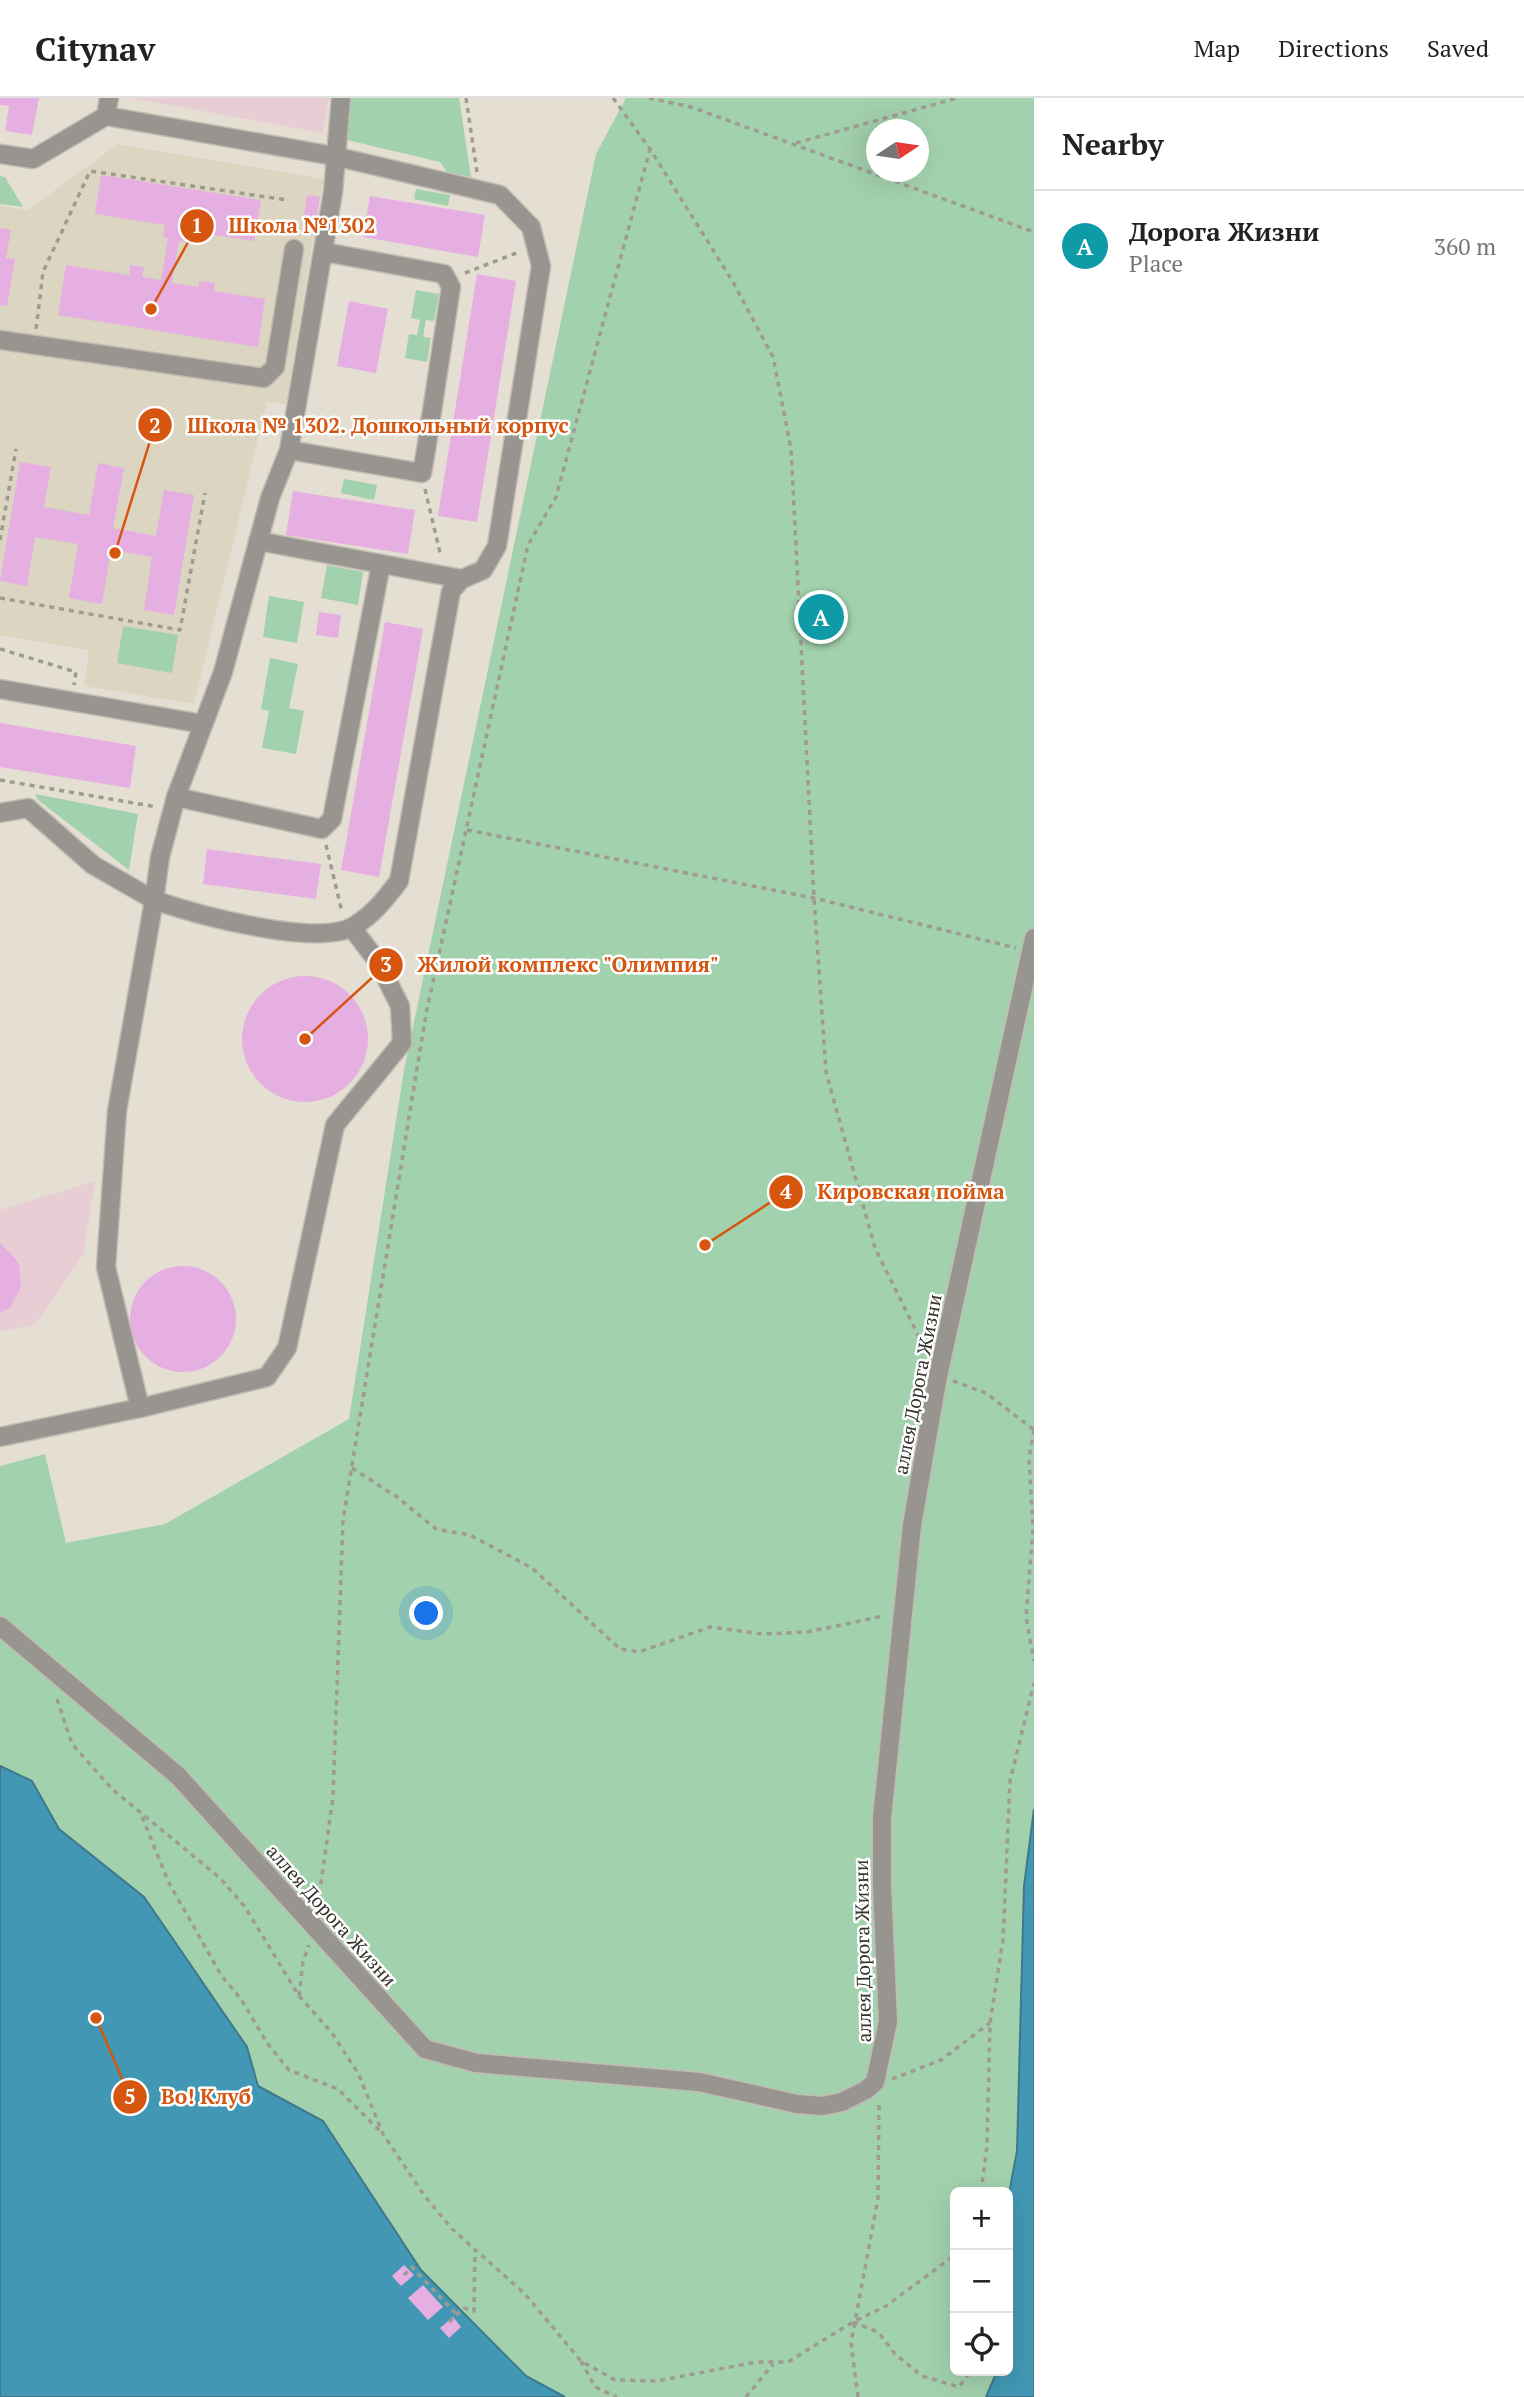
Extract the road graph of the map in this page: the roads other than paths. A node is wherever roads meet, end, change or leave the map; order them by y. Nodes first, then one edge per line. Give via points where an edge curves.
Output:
1 (109, 98) edge
2 (341, 98) edge
3 (106, 116) junction
4 (0, 154) edge
5 (334, 156) junction
6 (294, 249) dead end
7 (324, 252) junction
8 (0, 340) edge
9 (289, 450) junction
10 (258, 541) junction
11 (381, 564) junction
12 (453, 578) junction
13 (0, 689) edge
14 (203, 724) junction
15 (174, 803) junction
16 (0, 813) edge
17 (154, 900) junction
18 (348, 923) junction
19 (1032, 945) edge
20 (140, 1408) junction
21 (0, 1437) edge
22 (0, 1626) edge

1 - 3 street
2 - 5 street
3 - 4 street via 33,159
3 - 5 street
5 - 7 street
5 - 12 street via 499,195 531,227 538,245 541,266 497,546 483,570
6 - 8 street via 275,367 264,377
7 - 9 street
7 - 9 street via 444,274 449,279 422,473
9 - 10 street
10 - 11 street
10 - 14 street via 223,672
11 - 12 street
11 - 15 street via 332,819 322,829
12 - 18 street via 399,881 380,906
13 - 14 street
14 - 15 street
15 - 17 street via 155,877
16 - 17 street via 28,808 93,865
17 - 18 street via 244,925 326,933
17 - 20 street via 117,1111 106,1267
18 - 20 street via 378,962 400,1006 402,1044 335,1125 287,1348 267,1377
19 - 22 street, аллея Дорога Жизни via 938,1376 912,1525 882,1818 888,2022 875,2082 855,2096 823,2106 797,2104 699,2082 476,2063 425,2049 178,1776
20 - 21 street

